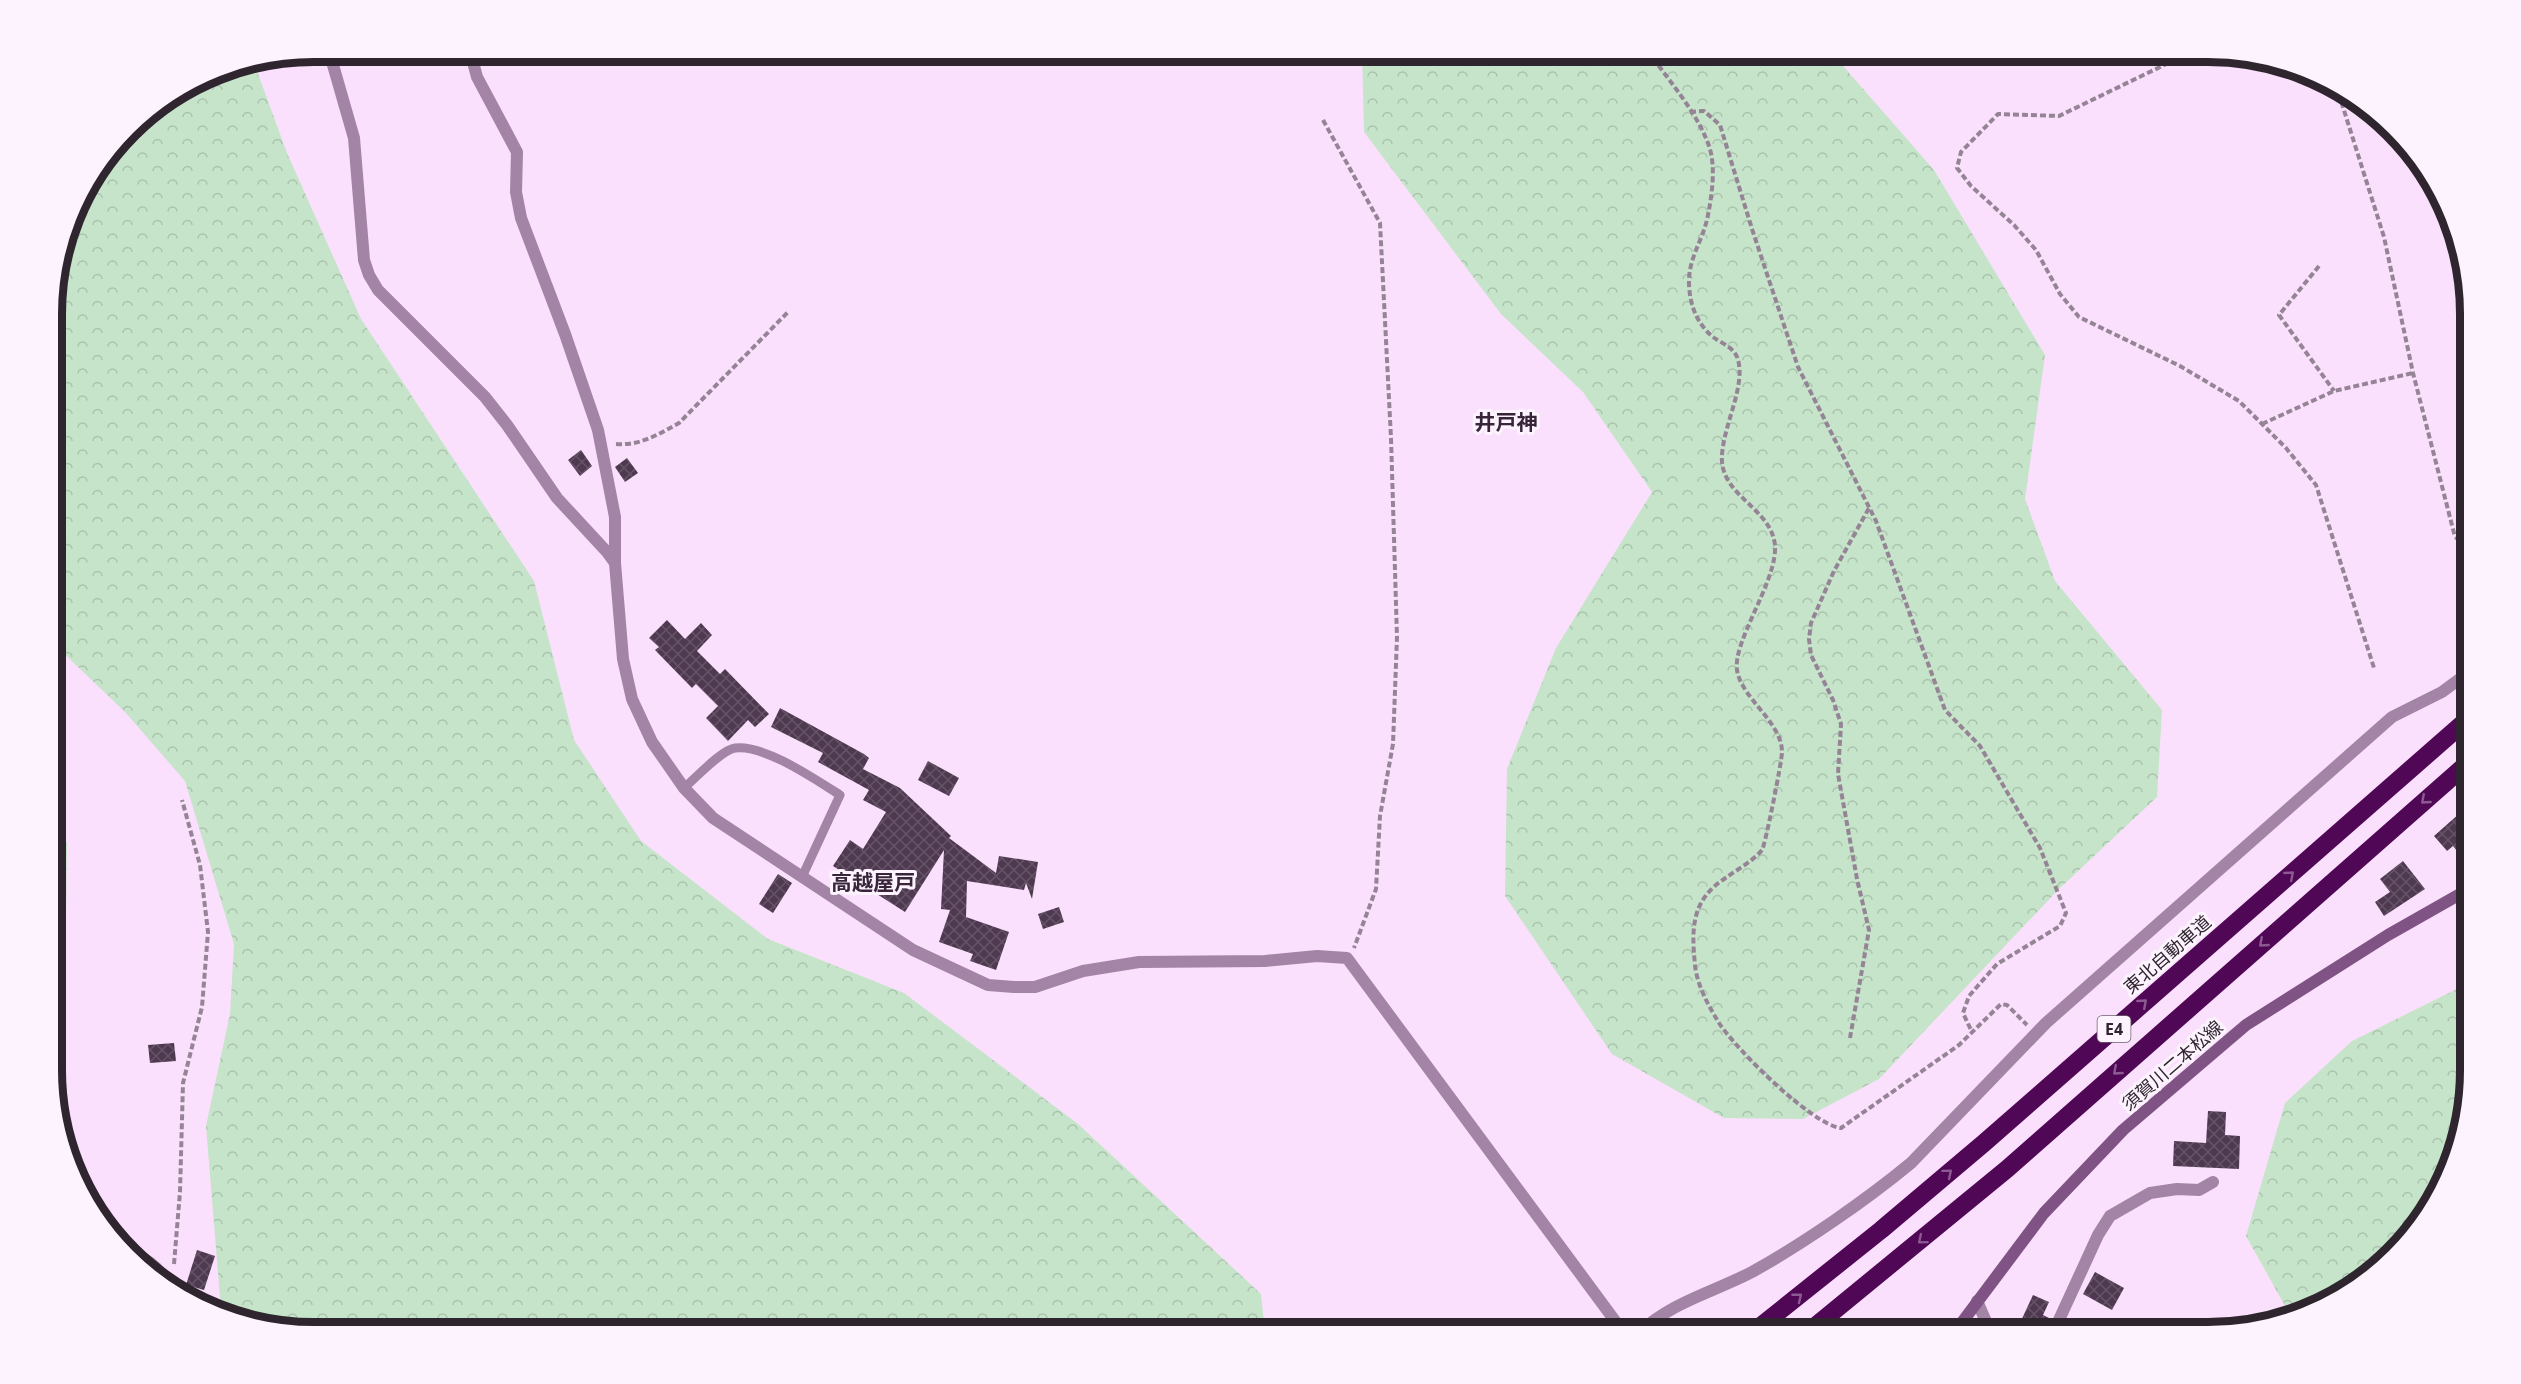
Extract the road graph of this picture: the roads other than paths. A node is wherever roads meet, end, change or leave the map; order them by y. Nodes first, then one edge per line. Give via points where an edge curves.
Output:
1 (332, 62) edge
2 (473, 62) edge
3 (615, 563) junction
4 (2460, 679) edge
5 (2460, 726) edge
6 (2460, 770) edge
7 (684, 788) junction
8 (802, 877) junction
9 (2460, 894) edge
10 (2213, 1182) dead end
11 (143, 1256) edge
12 (159, 1270) edge
13 (1977, 1301) junction
14 (1616, 1322) edge
15 (1651, 1322) edge
16 (1766, 1322) edge
17 (1820, 1322) edge
18 (1962, 1322) edge
19 (1986, 1322) edge
20 (2058, 1322) edge

1 - 3 street via 354,138 364,260 369,275 378,290 484,397 557,498
2 - 3 street via 477,77 518,152 516,192 521,218 601,443 615,517
3 - 7 street via 622,659 632,699 652,742
4 - 15 street via 2392,717 2034,1034 1911,1163 1887,1183 1750,1273 1678,1305
16 -> 5 highway, 東北自動車道 / E4 via 1984,1143
6 -> 17 highway, E4 via 2007,1169
7 - 8 street via 713,818
7 - 8 lane via 724,752 736,747 789,764 840,795
8 - 14 street via 913,950 988,985 1035,987 1083,971 1139,962 1347,958
9 - 13 main road, 須賀川二本松線 via 2246,1025 2123,1130 2044,1213
10 - 20 street via 2199,1190 2150,1193 2110,1216
11 - 12 lane
13 - 18 main road, 須賀川二本松線
13 - 19 street

